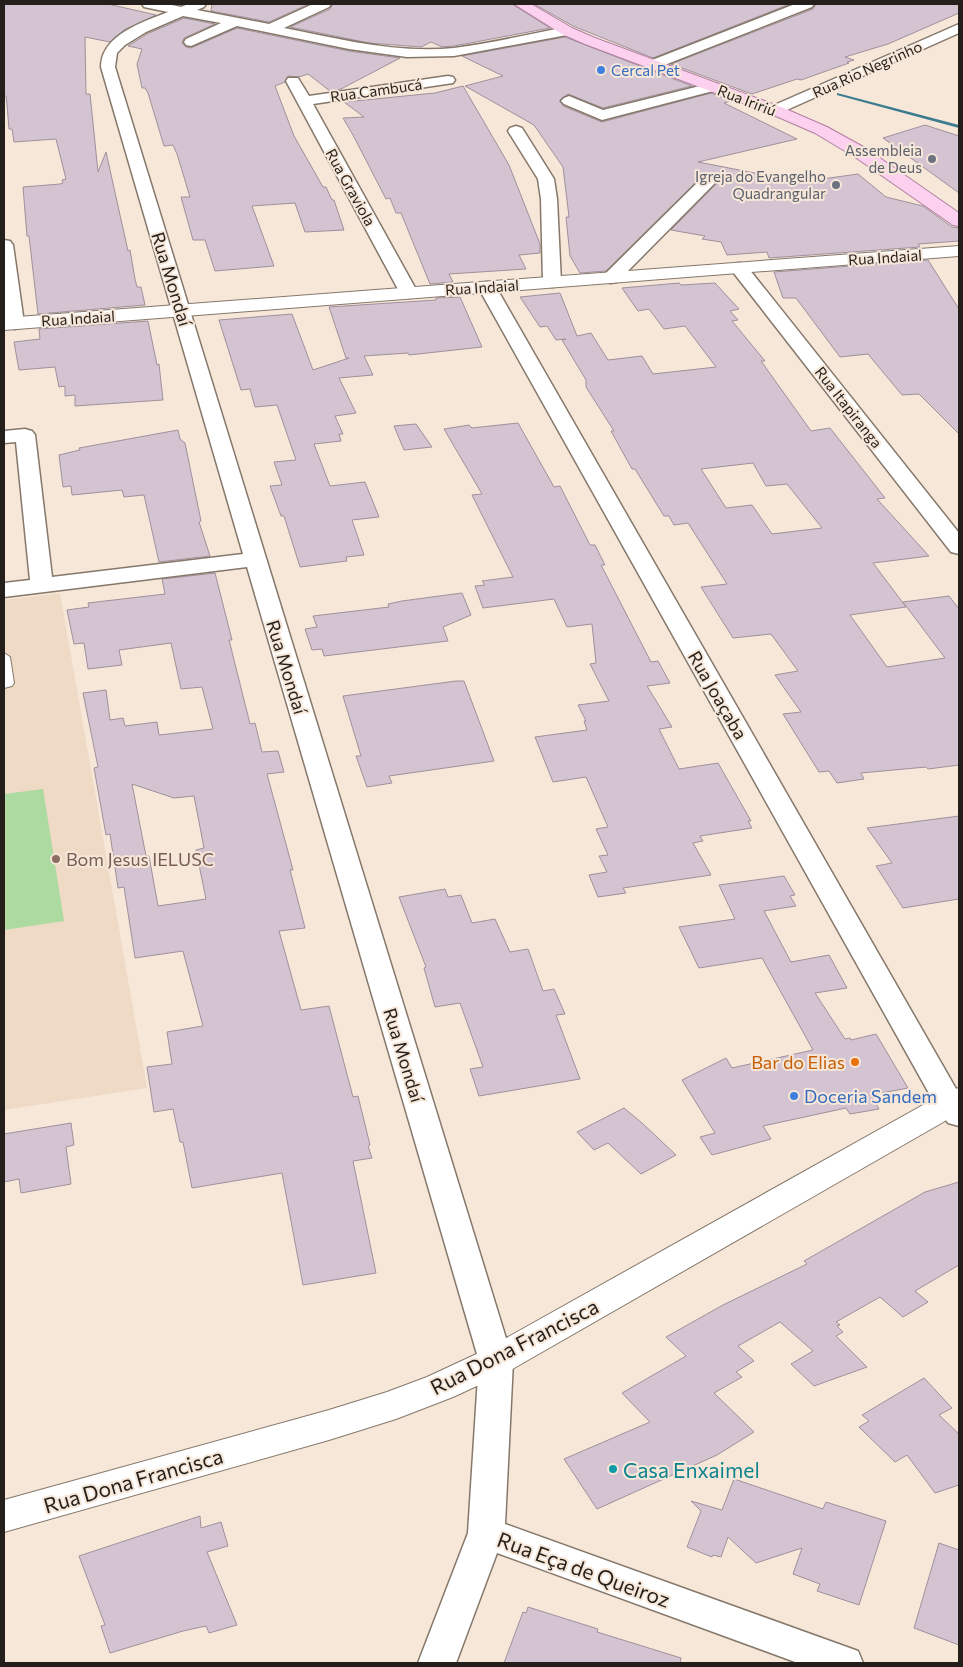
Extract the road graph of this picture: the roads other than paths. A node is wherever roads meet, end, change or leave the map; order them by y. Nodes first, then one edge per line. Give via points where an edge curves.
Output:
1 (149, 4) edge
2 (199, 4) edge
3 (324, 4) edge
4 (521, 4) edge
5 (808, 4) edge
6 (182, 11) junction
7 (235, 22) junction
8 (959, 28) edge
9 (270, 29) junction
10 (567, 31) junction
11 (191, 42) dead end
12 (652, 65) junction
13 (448, 80) dead end
14 (293, 81) dead end
15 (712, 87) junction
16 (304, 101) junction
17 (568, 101) dead end
18 (775, 110) junction
19 (516, 131) dead end
20 (709, 180) dead end
21 (959, 221) edge
22 (4, 245) edge
23 (959, 251) edge
24 (738, 268) junction
25 (611, 278) junction
26 (552, 282) junction
27 (487, 287) junction
28 (409, 293) junction
29 (181, 310) junction
30 (10, 323) edge
31 (4, 437) edge
32 (959, 546) edge
33 (255, 559) junction
34 (42, 584) junction
35 (4, 590) edge
36 (4, 657) edge
37 (4, 684) edge
38 (956, 1106) edge
39 (496, 1361) junction
40 (4, 1516) edge
41 (486, 1533) junction
42 (437, 1663) edge
43 (844, 1663) edge

1 - 6 street
2 - 6 street
3 - 9 street
4 - 10 main road, Rua Iririú
5 - 12 street
6 - 7 street
6 - 29 street, Rua Mondaí via 128,36 117,44 108,59
7 - 9 street
7 - 11 street
8 - 18 street, Rua Rio Negrinho
9 - 10 street via 367,48 422,54 469,50
10 - 12 main road, Rua Iririú
12 - 15 main road, Rua Iririú
13 - 16 street, Rua Cambucá
14 - 16 street, Rua Graviola
15 - 17 street via 602,115
15 - 18 main road, Rua Iririú
16 - 28 street, Rua Graviola
18 - 21 main road, Rua Iririú via 841,141
19 - 26 street via 546,179
20 - 25 street
22 - 30 street
23 - 24 street, Rua Indaial
24 - 25 street, Rua Indaial
24 - 32 street, Rua Itapiranga
25 - 26 street, Rua Indaial
26 - 27 street, Rua Indaial
27 - 28 street, Rua Indaial
27 - 38 street, Rua Joaçaba
28 - 29 street, Rua Indaial
29 - 30 street, Rua Indaial
29 - 33 street, Rua Mondaí
31 - 34 street via 25,436
33 - 34 street
33 - 39 street, Rua Mondaí
34 - 35 street
36 - 37 lane via 8,683
38 - 39 street, Rua Dona Francisca
39 - 40 street, Rua Dona Francisca via 440,1387 377,1410
39 - 41 street, Rua Eça de Queiroz
41 - 42 street
41 - 43 street, Rua Eça de Queiroz

